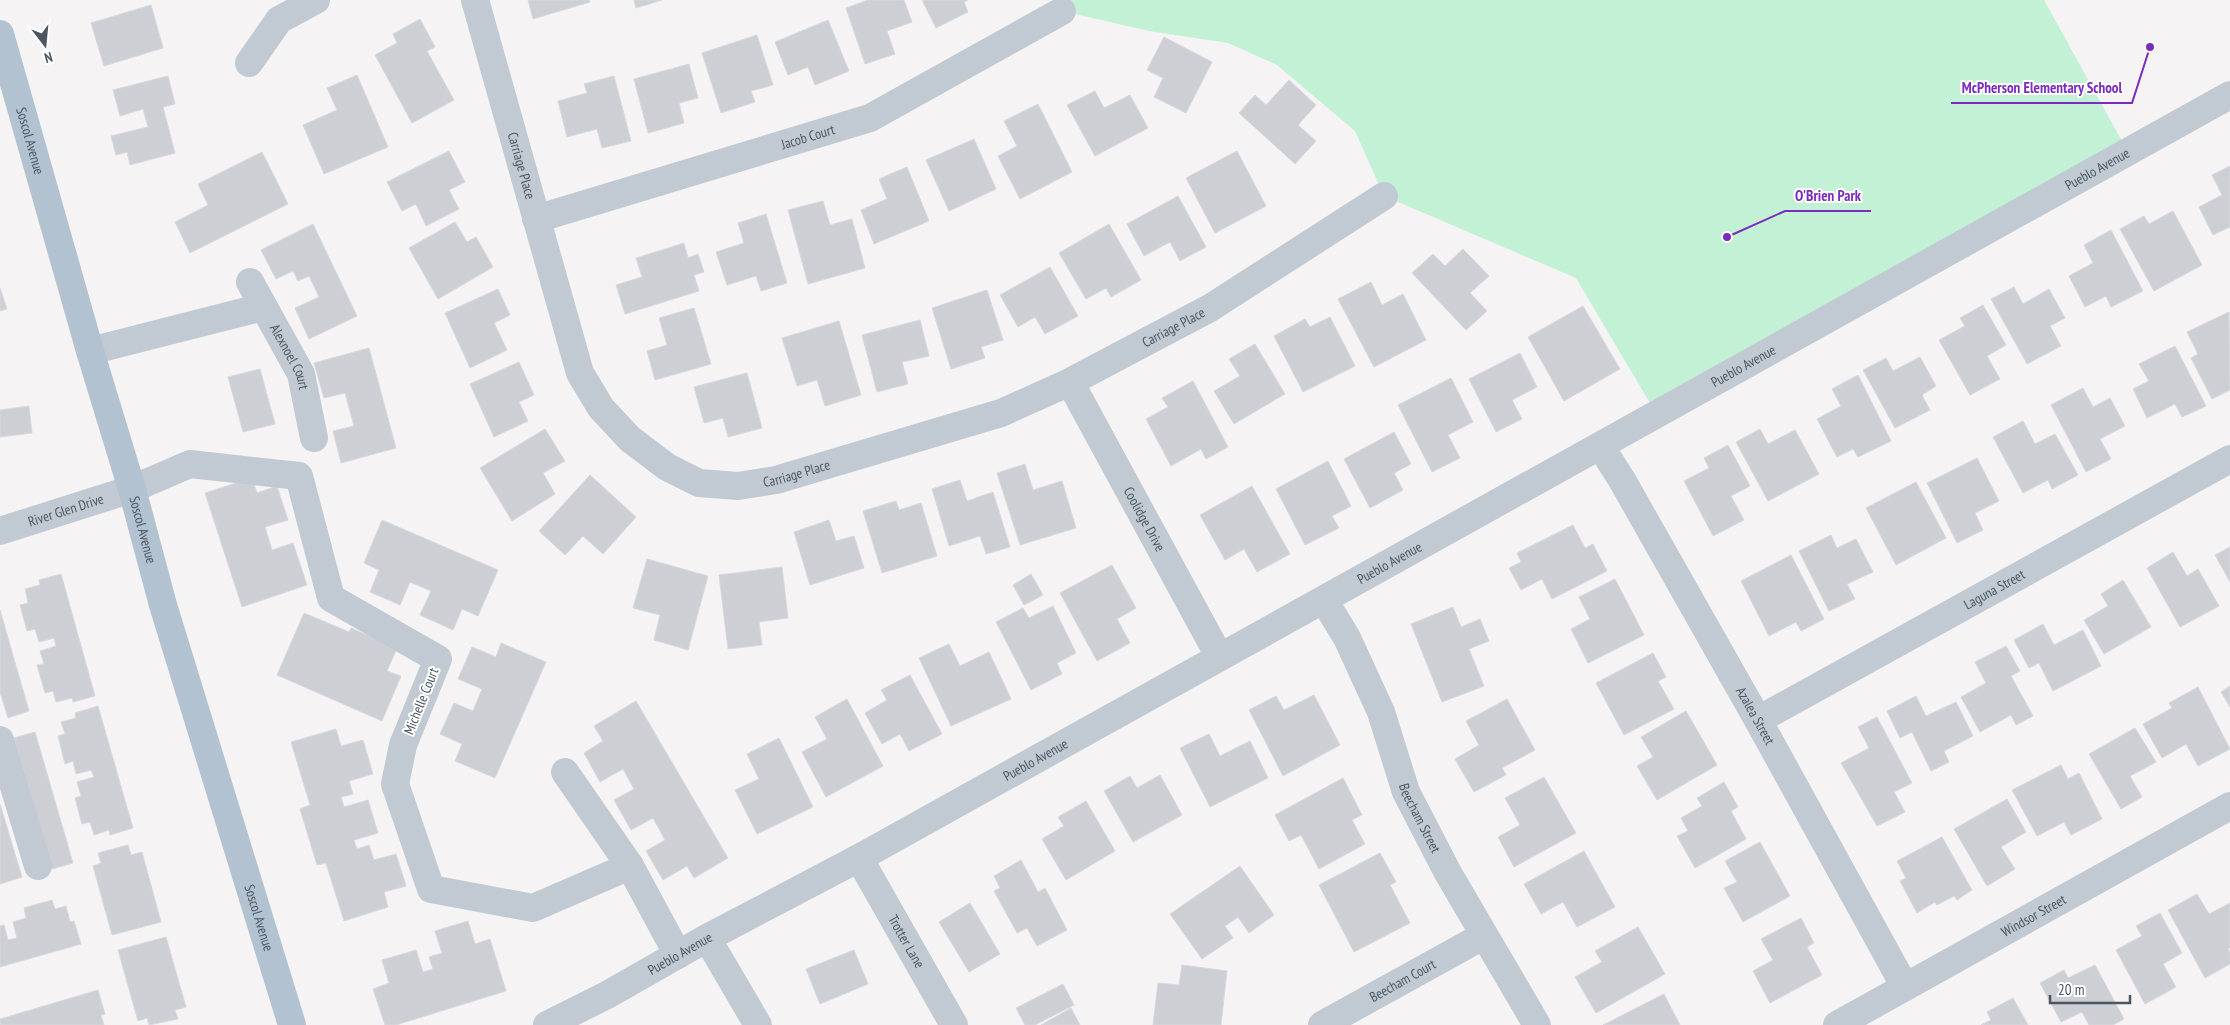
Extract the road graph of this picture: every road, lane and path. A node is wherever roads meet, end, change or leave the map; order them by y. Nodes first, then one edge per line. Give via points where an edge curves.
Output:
1 (316, 0) edge
2 (475, 0) edge
3 (1062, 11) dead end
4 (0, 34) edge
5 (249, 63) dead end
6 (2230, 95) edge
7 (1384, 196) dead end
8 (536, 219) junction
9 (250, 282) dead end
10 (263, 307) junction
11 (90, 351) junction
12 (1070, 382) junction
13 (314, 438) dead end
14 (1601, 447) junction
15 (2230, 459) edge
16 (132, 489) junction
17 (0, 531) edge
18 (1324, 600) junction
19 (1219, 656) junction
20 (1758, 720) junction
21 (0, 740) edge
22 (565, 772) dead end
23 (2230, 806) edge
24 (859, 858) junction
25 (38, 866) dead end
26 (630, 866) junction
27 (1483, 936) junction
28 (707, 938) junction
29 (678, 955) junction
30 (1905, 987) junction
31 (292, 1025) edge
32 (547, 1025) edge
33 (758, 1025) edge
34 (954, 1025) edge
35 (1322, 1025) edge
36 (1537, 1025) edge
37 (1837, 1025) edge

1 - 5 street via 279,20
2 - 8 street, Carriage Place
3 - 8 street, Jacob Court via 870,118
4 - 11 main road, Soscol Avenue
6 - 14 street, Pueblo Avenue
7 - 12 street, Carriage Place via 1210,308
8 - 12 street, Carriage Place via 580,374 601,408 630,439 659,461 699,483 738,486 776,480 1001,413
9 - 10 street, Alexnoel Court
10 - 11 street
10 - 13 street, Alexnoel Court via 301,374
11 - 16 main road, Soscol Avenue
12 - 19 street, Coolidge Drive
14 - 18 street, Pueblo Avenue
14 - 20 street, Azalea Street
15 - 20 street, Laguna Street
16 - 17 street, River Glen Drive
16 - 26 street, Michelle Court via 190,464 299,476 331,598 438,659 403,744 395,784 431,889 533,908
16 - 31 main road, Soscol Avenue via 163,605
18 - 19 street, Pueblo Avenue
18 - 27 street, Beecham Street via 1347,638 1381,712 1406,792
19 - 24 street, Pueblo Avenue
20 - 30 street, Azalea Street
21 - 25 street
22 - 26 street
23 - 30 street, Windsor Street
24 - 28 street, Pueblo Avenue
24 - 34 street, Trotter Lane
26 - 29 street
27 - 35 street, Beecham Court
27 - 36 street, Beecham Street
28 - 29 street, Pueblo Avenue
28 - 33 street
29 - 32 street, Pueblo Avenue
30 - 37 street, Windsor Street

